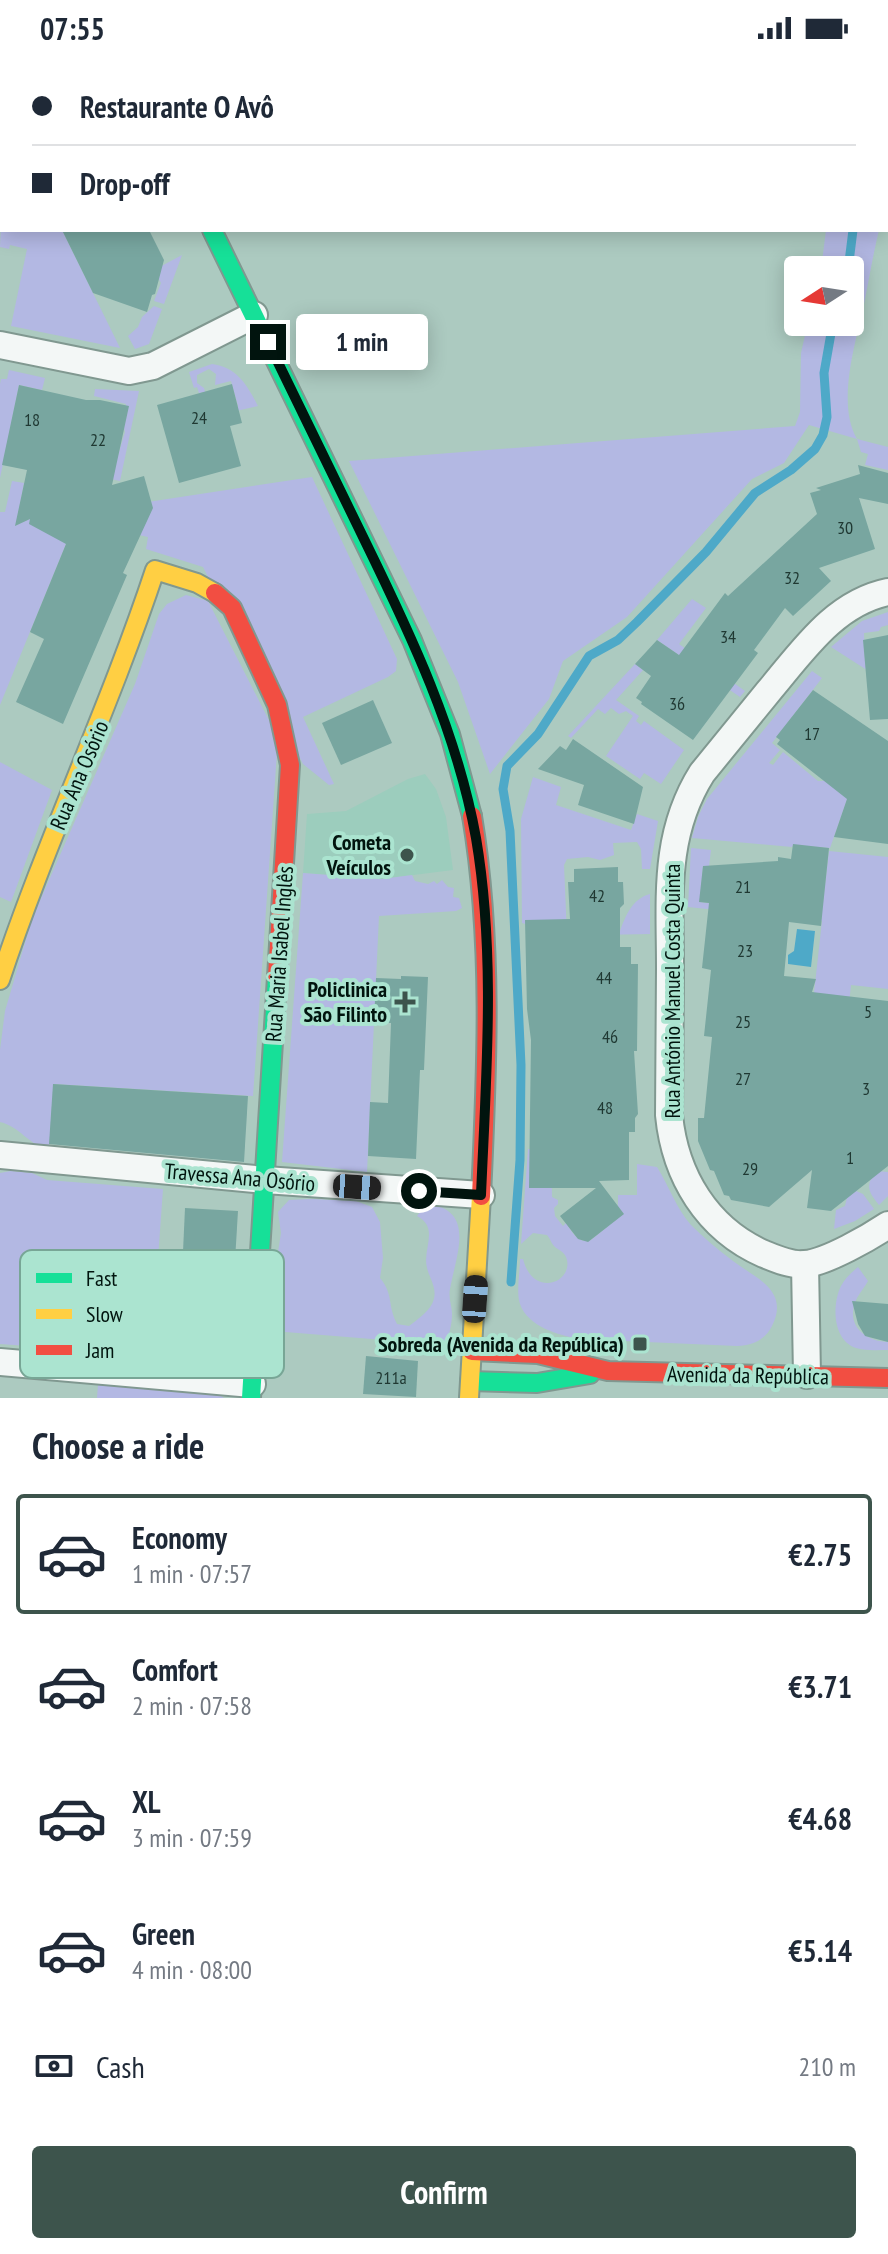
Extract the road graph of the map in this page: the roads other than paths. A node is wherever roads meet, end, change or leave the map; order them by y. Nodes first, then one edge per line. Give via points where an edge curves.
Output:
1 (213, 232) edge
2 (254, 315) junction
3 (0, 345) edge
4 (155, 570) joint
5 (888, 592) edge
6 (0, 980) edge
7 (0, 1155) edge
8 (265, 1180) junction
9 (481, 1195) junction
10 (888, 1225) edge
11 (260, 1250) edge
12 (805, 1264) junction
13 (472, 1351) junction
14 (0, 1362) edge
15 (20, 1364) edge
16 (608, 1371) junction
17 (807, 1375) junction
18 (138, 1378) edge
19 (888, 1378) edge
20 (469, 1389) edge
21 (251, 1391) edge

1 - 2 street
2 - 3 street via 153,366 129,371
2 - 9 street via 404,621 460,766 485,914 488,999
4 - 6 street, Rua Ana Osório via 126,659 25,903
4 - 8 street, Rua Maria Isabel Inglês via 208,587 232,608 277,705 287,745 290,788
5 - 12 street, Rua António Manuel Costa Quinta via 851,606 817,634 702,773 680,817 670,868 669,1115 679,1163 691,1191 731,1235 778,1260
7 - 8 street, Travessa Ana Osório
8 - 9 street, Travessa Ana Osório
8 - 11 street, Rua Maria Isabel Inglês
9 - 13 street
10 - 12 street
12 - 17 street
13 - 16 street, Avenida da República via 538,1354
13 - 20 street
14 - 15 street
16 - 17 street, Avenida da República
16 - 20 street, Avenida da República
17 - 19 street, Avenida da República
18 - 21 street

